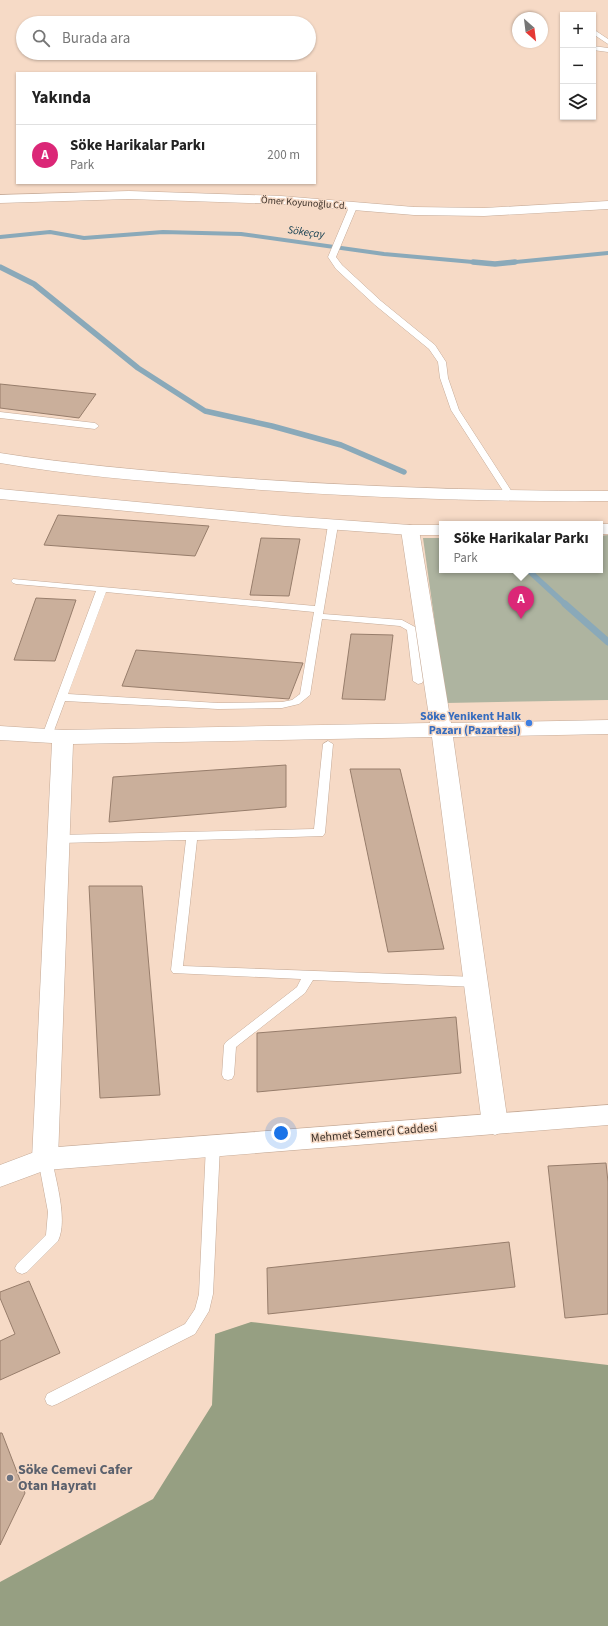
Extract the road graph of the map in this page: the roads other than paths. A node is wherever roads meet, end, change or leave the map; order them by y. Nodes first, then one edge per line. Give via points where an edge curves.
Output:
1 (596, 33) edge
2 (608, 42) edge
3 (596, 48) edge
4 (608, 50) edge
5 (0, 199) edge
6 (608, 205) edge
7 (353, 207) junction
8 (0, 415) edge
9 (95, 426) dead end
10 (0, 458) edge
11 (0, 472) edge
12 (0, 494) edge
13 (510, 495) junction
14 (608, 496) edge
15 (608, 509) edge
16 (333, 525) junction
17 (410, 530) junction
18 (439, 530) edge
19 (16, 581) dead end
20 (102, 589) junction
21 (318, 613) junction
22 (418, 681) dead end
23 (61, 697) junction
24 (608, 727) edge
25 (442, 731) junction
26 (0, 733) edge
27 (55, 737) junction
28 (328, 744) dead end
29 (192, 836) junction
30 (59, 839) junction
31 (310, 975) junction
32 (476, 982) junction
33 (228, 1075) dead end
34 (608, 1115) edge
35 (495, 1124) junction
36 (213, 1146) junction
37 (44, 1159) junction
38 (0, 1176) edge
39 (22, 1268) dead end
40 (52, 1399) dead end

1 - 2 lane
3 - 4 lane
5 - 7 street, Ömer Koyunoğlu Cd. via 129,195 281,200
6 - 7 street, Ömer Koyunoğlu Cd. via 484,212
7 - 13 lane via 332,257 339,267 432,348 442,362 444,378 455,410
8 - 9 lane
10 - 13 street via 123,473 289,488
11 - 15 street via 290,501 418,507
12 - 16 street
13 - 14 street
16 - 17 street
16 - 21 lane
17 - 18 street
17 - 25 street
19 - 20 lane
20 - 21 lane
20 - 23 lane
21 - 22 lane via 407,625 412,629
21 - 23 lane via 305,695 289,704 218,706
23 - 27 lane
24 - 25 street
25 - 27 street
25 - 32 street
26 - 27 street
27 - 30 street
28 - 29 lane via 319,833
29 - 30 lane
29 - 31 lane via 177,970
30 - 37 street
31 - 32 lane
31 - 33 lane via 301,990 230,1045
32 - 35 street
34 - 35 street, Mehmet Semerci Caddesi
35 - 36 street, Mehmet Semerci Caddesi
36 - 37 street, Mehmet Semerci Caddesi
36 - 40 lane via 206,1294 202,1311 190,1328
37 - 38 street, Mehmet Semerci Caddesi
37 - 39 lane via 55,1212 53,1237

